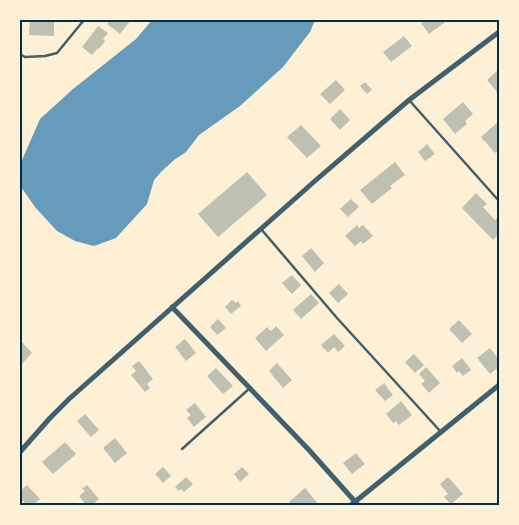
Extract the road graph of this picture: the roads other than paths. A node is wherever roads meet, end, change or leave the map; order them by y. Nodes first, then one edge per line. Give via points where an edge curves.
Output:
1 (84, 20) edge
2 (499, 32) edge
3 (20, 54) edge
4 (409, 100) junction
5 (499, 201) edge
6 (261, 229) junction
7 (172, 307) junction
8 (499, 385) edge
9 (250, 388) junction
10 (441, 432) junction
11 (182, 449) dead end
12 (20, 452) edge
13 (354, 504) edge

1 - 3 lane via 57,53 25,57
2 - 4 street
4 - 5 lane
4 - 6 street
6 - 7 street
6 - 10 lane
7 - 9 street
7 - 12 street via 69,399
8 - 10 street
9 - 11 lane
9 - 13 street via 309,450
10 - 13 street

